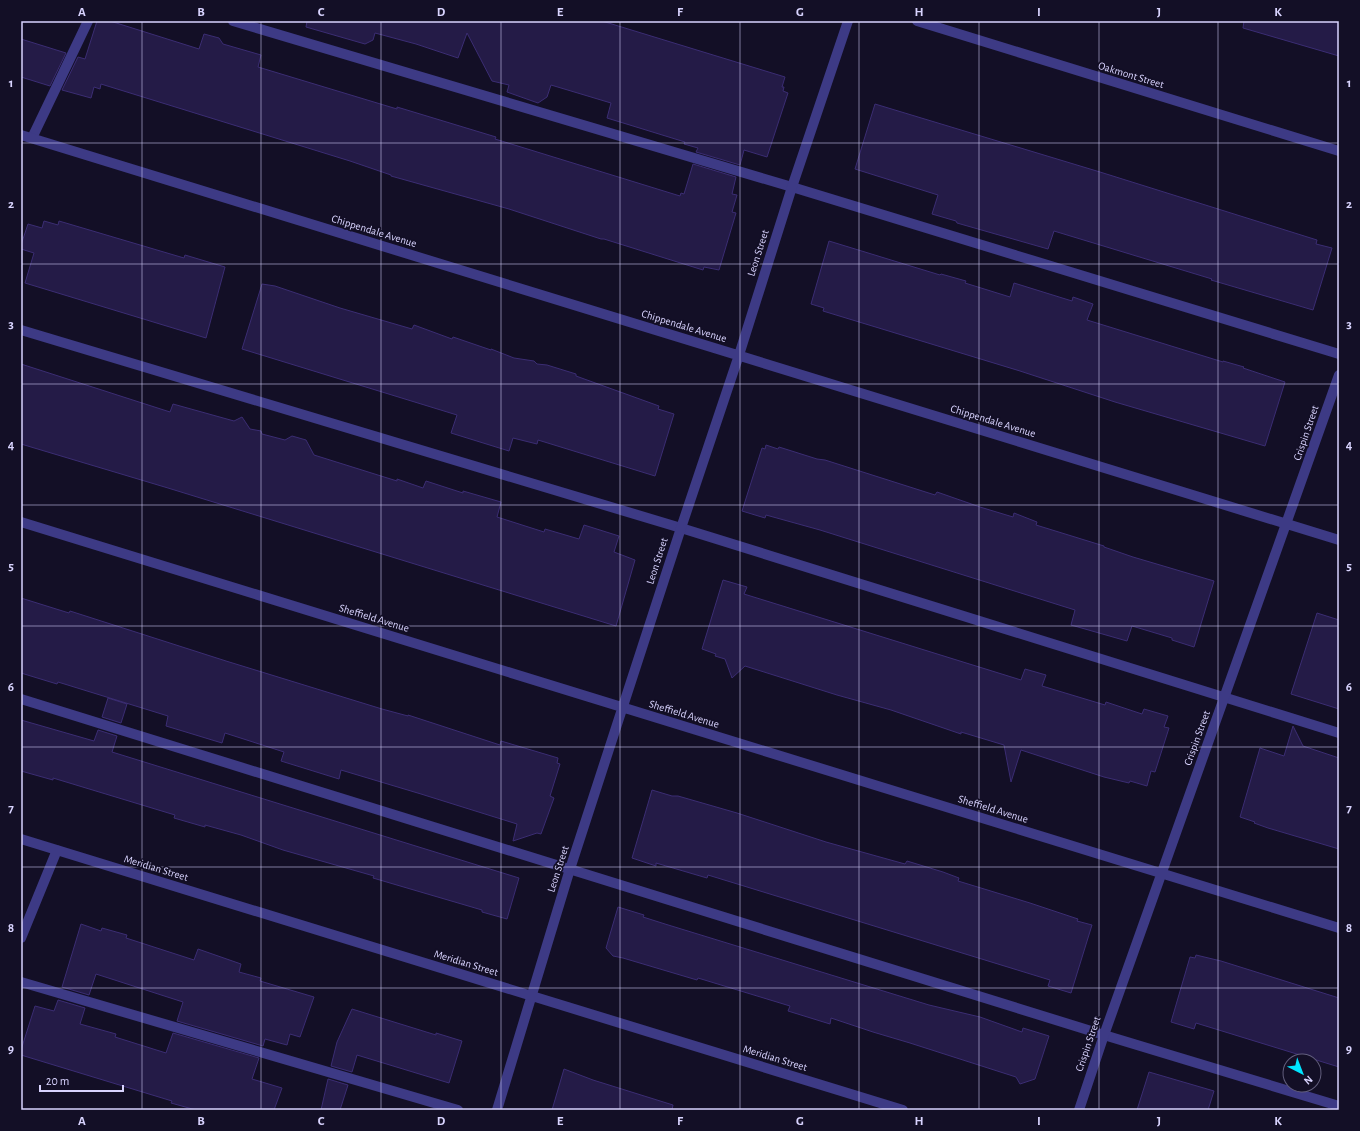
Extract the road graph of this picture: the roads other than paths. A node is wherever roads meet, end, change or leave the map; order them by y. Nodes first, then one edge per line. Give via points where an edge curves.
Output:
1 (88, 21) edge
2 (233, 21) edge
3 (848, 21) edge
4 (917, 21) edge
5 (21, 134) edge
6 (32, 138) junction
7 (1339, 151) edge
8 (792, 187) junction
9 (21, 330) edge
10 (1339, 354) edge
11 (739, 355) junction
12 (1339, 375) edge
13 (21, 522) edge
14 (1286, 524) junction
15 (681, 528) junction
16 (1339, 540) edge
17 (1224, 698) junction
18 (21, 699) edge
19 (623, 708) junction
20 (1339, 733) edge
21 (21, 839) edge
22 (57, 850) junction
23 (570, 869) junction
24 (1161, 873) junction
25 (1339, 928) edge
26 (21, 938) edge
27 (21, 982) edge
28 (531, 996) junction
29 (1104, 1035) junction
30 (1339, 1106) edge
31 (458, 1110) edge
32 (497, 1110) edge
33 (903, 1110) edge
34 (1079, 1110) edge

1 - 6 street
2 - 8 street
3 - 8 street, Leon Street
4 - 7 street, Oakmont Street
5 - 6 street, Chippendale Avenue
6 - 11 street, Chippendale Avenue
8 - 10 street
8 - 11 street, Leon Street
9 - 15 street
11 - 14 street, Chippendale Avenue
11 - 15 street, Leon Street
12 - 14 street, Crispin Street
13 - 19 street, Sheffield Avenue
14 - 16 street, Chippendale Avenue
14 - 17 street, Crispin Street
15 - 17 street
15 - 19 street, Leon Street
17 - 20 street
17 - 24 street, Crispin Street
18 - 23 street
19 - 23 street, Leon Street
19 - 24 street, Sheffield Avenue
21 - 22 street, Meridian Street
22 - 26 street
22 - 28 street, Meridian Street
23 - 28 street, Leon Street
23 - 29 street
24 - 25 street, Sheffield Avenue
24 - 29 street, Crispin Street
27 - 31 street
28 - 32 street, Leon Street
28 - 33 street, Meridian Street
29 - 30 street
29 - 34 street, Crispin Street

